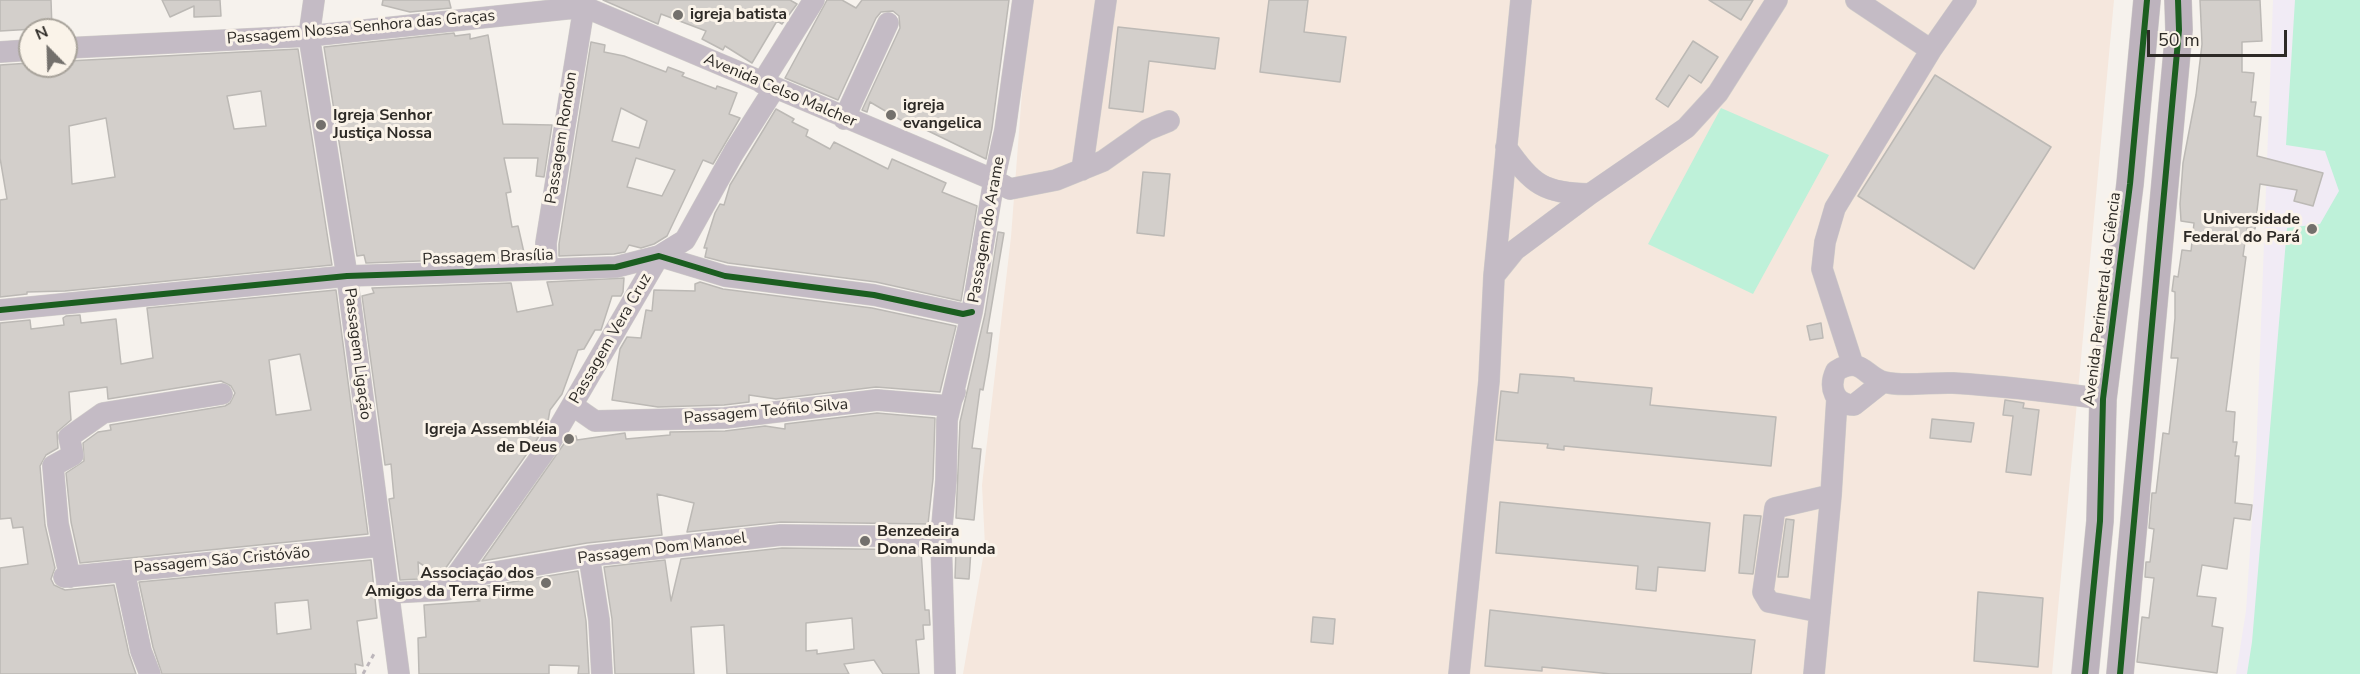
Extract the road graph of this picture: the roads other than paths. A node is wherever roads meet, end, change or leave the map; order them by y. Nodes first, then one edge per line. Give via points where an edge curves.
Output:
1 (314, 0) edge
2 (814, 0) edge
3 (1023, 0) edge
4 (1106, 0) edge
5 (1521, 0) edge
6 (1777, 0) edge
7 (1856, 0) edge
8 (1966, 0) edge
9 (2147, 0) edge
10 (2178, 0) edge
11 (575, 3) edge
12 (888, 23) dead end
13 (309, 36) junction
14 (78, 47) edge
15 (1931, 50) junction
16 (18, 51) edge
17 (0, 52) edge
18 (768, 86) junction
19 (844, 119) junction
20 (1169, 121) dead end
21 (1506, 147) junction
22 (1082, 170) junction
23 (994, 180) junction
24 (2130, 184) junction
25 (1590, 194) junction
26 (660, 256) junction
27 (547, 269) junction
28 (347, 276) junction
29 (1494, 276) junction
30 (0, 310) edge
31 (972, 312) junction
32 (1853, 365) junction
33 (2149, 372) junction
34 (1883, 382) junction
35 (955, 391) junction
36 (222, 394) dead end
37 (1836, 398) junction
38 (2103, 399) junction
39 (572, 405) junction
40 (1831, 495) junction
41 (941, 537) junction
42 (381, 546) junction
43 (589, 556) junction
44 (123, 570) junction
45 (446, 590) junction
46 (388, 592) junction
47 (1820, 612) junction
48 (2086, 671) edge
49 (150, 674) edge
50 (399, 674) edge
51 (602, 674) edge
52 (945, 674) edge
53 (1459, 674) edge
54 (1814, 674) edge
55 (2120, 674) edge

1 - 13 street, Passagem Ligação
2 - 18 street, Passagem Vera Cruz
3 - 23 street, Passagem do Arame
4 - 22 street
5 - 21 street
6 - 25 street via 1703,111 1686,128
7 - 15 street
8 - 15 street
9 - 24 main road, Avenida Perimetral da Ciência
10 - 33 main road via 2178,42
11 - 13 street, Passagem Nossa Senhora das Graças
11 - 18 street, Avenida Celso Malcher
11 - 27 street, Passagem Rondon via 546,243
12 - 19 street
13 - 14 street, Passagem Nossa Senhora das Graças
13 - 28 street, Passagem Ligação
15 - 32 street via 1835,208 1825,242 1822,269
16 - 17 street
18 - 19 street, Avenida Celso Malcher
18 - 26 street, Passagem Vera Cruz via 685,240
19 - 23 street, Avenida Celso Malcher
20 - 22 street, Avenida Celso Malcher
21 - 25 street via 1522,171 1542,187
21 - 29 street
22 - 23 street, Avenida Celso Malcher via 1037,186 1010,189
23 - 31 street, Passagem do Arame
24 - 33 main road via 2138,181 2151,187 2139,346
24 - 38 main road, Avenida Perimetral da Ciência
25 - 29 street via 1515,250
26 - 27 street, Passagem Brasília via 616,267
26 - 31 street via 725,276 874,295 963,314
26 - 39 street, Passagem Vera Cruz
27 - 28 street, Passagem Brasília
28 - 30 street, Passagem Brasília
28 - 42 street, Passagem Ligação
29 - 53 street via 1499,382
31 - 35 street, Passagem do Arame
32 - 34 street
32 - 37 street via 1841,368 1834,376 1832,388
33 - 55 main road
34 - 37 street via 1854,405 1845,405
34 - 38 street via 1953,383
35 - 39 street, Passagem Teófilo Silva via 949,406 877,400 693,420 595,421
35 - 41 street, Passagem do Arame via 947,420
36 - 44 street, Passagem São Cristóvão via 103,413 69,437 73,455 53,466 67,577
37 - 40 street
38 - 48 main road, Avenida Perimetral da Ciência via 2100,521
39 - 45 street, Passagem Vera Cruz via 520,489
40 - 47 street
40 - 47 street via 1775,508 1763,592 1769,602
41 - 43 street, Passagem Dom Manoel via 781,535
41 - 52 street, Passagem do Arame
42 - 44 street, Passagem São Cristóvão
42 - 46 street, Passagem Ligação
43 - 45 street, Passagem Dom Manoel via 472,576
43 - 51 street
44 - 49 street
45 - 46 street, Passagem Dom Manoel
46 - 50 street, Passagem Ligação
47 - 54 street

